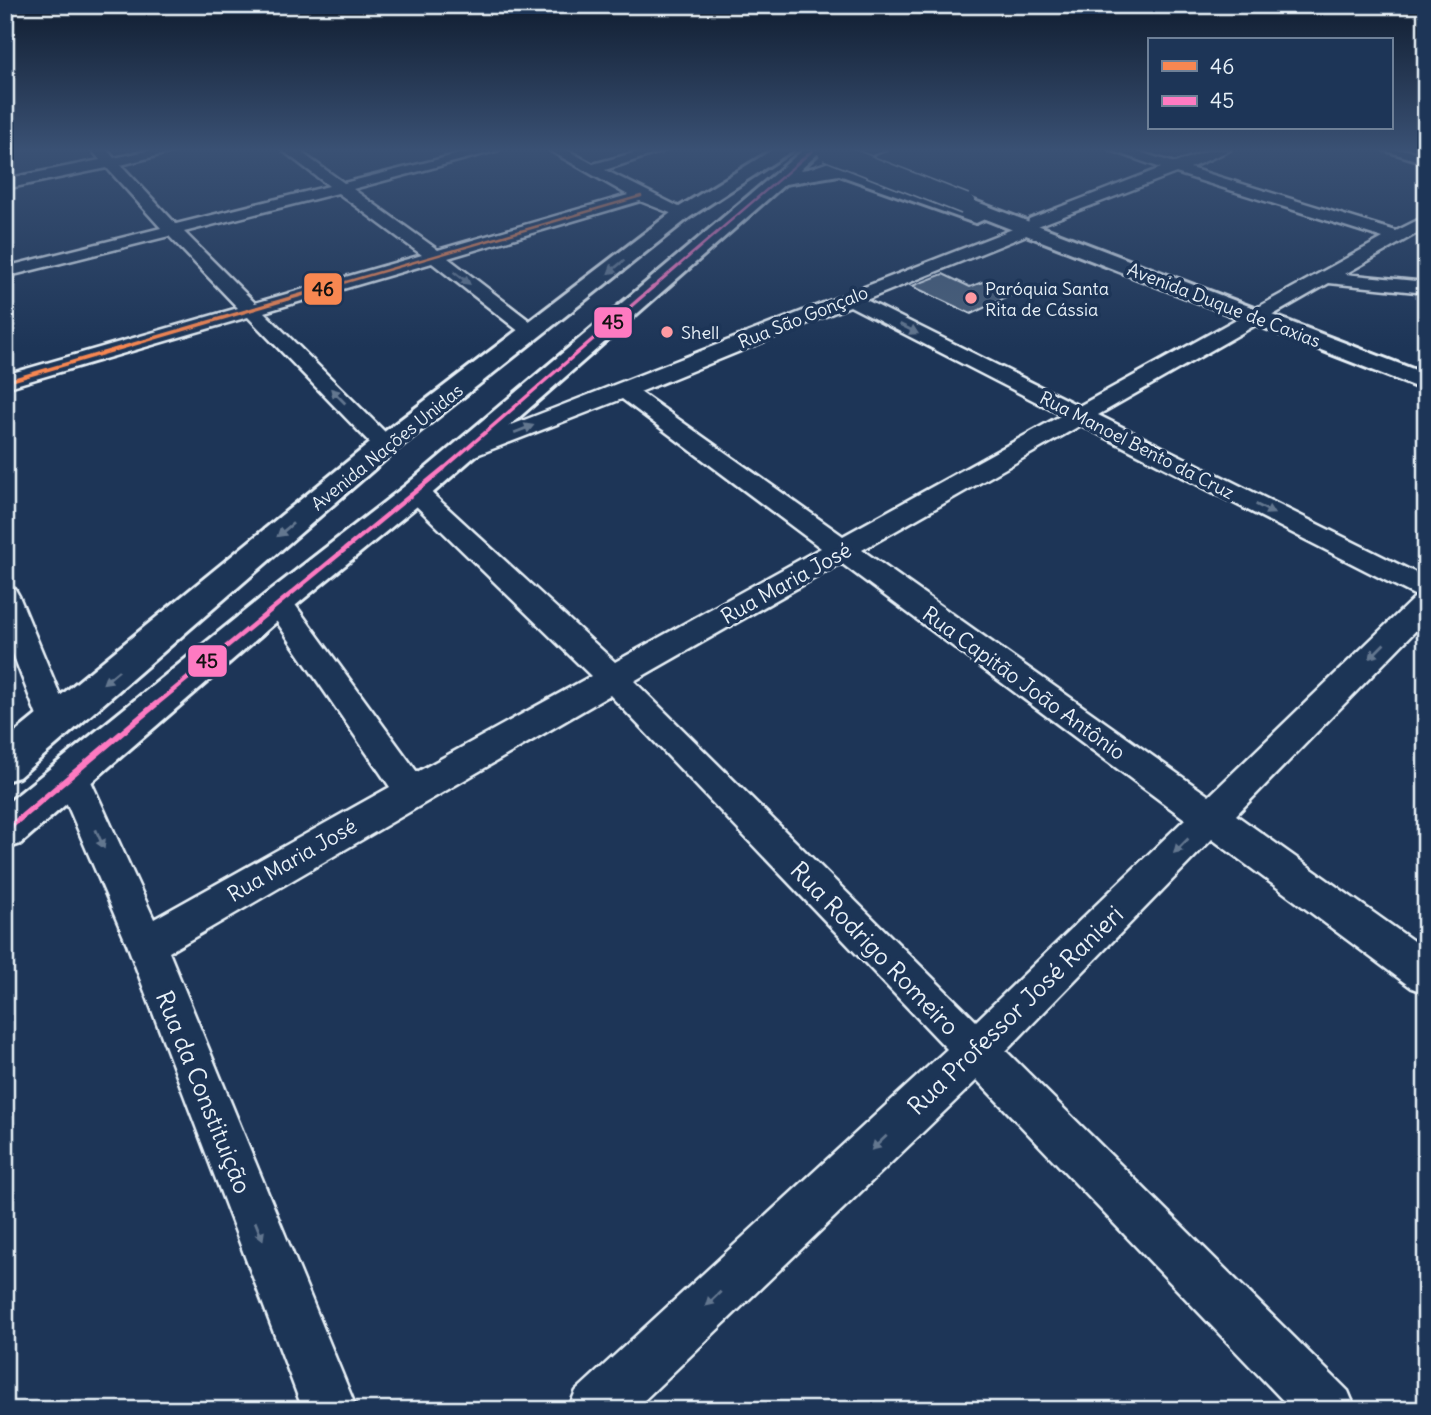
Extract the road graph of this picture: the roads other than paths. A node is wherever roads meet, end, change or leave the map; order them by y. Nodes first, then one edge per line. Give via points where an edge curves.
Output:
1 (159, 216) edge
2 (231, 216) edge
3 (381, 216) edge
4 (572, 216) edge
5 (679, 216) edge
6 (735, 216) edge
7 (976, 216) edge
8 (1005, 216) edge
9 (1053, 216) edge
10 (1330, 216) edge
11 (1426, 220) edge
12 (1028, 226) junction
13 (172, 230) junction
14 (1397, 237) junction
15 (435, 256) junction
16 (5, 272) edge
17 (1324, 277) junction
18 (1426, 288) edge
19 (848, 298) junction
20 (577, 299) junction
21 (254, 310) junction
22 (1261, 314) junction
23 (613, 325) junction
24 (532, 332) junction
25 (491, 364) junction
26 (1426, 371) edge
27 (5, 382) edge
28 (544, 383) junction
29 (1426, 383) edge
30 (624, 391) junction
31 (1078, 416) junction
32 (385, 445) junction
33 (461, 453) junction
34 (416, 492) junction
35 (844, 550) junction
36 (1426, 590) edge
37 (5, 596) edge
38 (278, 602) junction
39 (1426, 603) edge
40 (614, 680) junction
41 (56, 724) junction
42 (5, 765) edge
43 (72, 776) junction
44 (412, 791) junction
45 (1209, 818) junction
46 (5, 831) edge
47 (146, 944) junction
48 (1426, 974) edge
49 (975, 1052) junction
50 (330, 1410) edge
51 (596, 1410) edge
52 (1329, 1410) edge

1 - 13 street
2 - 13 street
3 - 15 street
4 - 15 street
5 -> 20 main road, Avenida Nações Unidas
6 - 23 main road
7 - 12 main road
8 - 12 main road, Avenida Duque de Caxias
9 - 12 street, Rua São Gonçalo
10 - 14 street
11 - 14 street, Rua Maria José
12 - 19 street, Rua São Gonçalo
12 - 22 main road, Avenida Duque de Caxias
13 - 16 street
13 - 21 street
14 - 17 street, Rua Maria José
15 - 21 street
15 -> 24 street
17 - 18 street
17 - 22 street, Rua Maria José
19 - 30 street, Rua São Gonçalo
19 -> 31 street, Rua Manoel Bento da Cruz
20 - 23 main road via 564,321 569,328 580,331
20 - 24 main road, Avenida Nações Unidas
21 - 27 street
32 -> 21 street
22 - 26 main road, Avenida Duque de Caxias
22 - 29 main road, Avenida Duque de Caxias
22 - 31 street, Rua Maria José
23 - 28 main road
24 - 25 main road, Avenida Nações Unidas
25 - 28 main road via 522,360 533,365
25 - 32 main road, Avenida Nações Unidas
28 - 33 main road
33 -> 30 street, Rua São Gonçalo
30 - 35 street, Rua Capitão João Antônio
31 - 35 street, Rua Maria José
31 -> 36 street, Rua Manoel Bento da Cruz
32 -> 41 main road, Avenida Nações Unidas
33 - 34 main road
34 - 38 main road
34 - 40 street, Rua Rodrigo Romeiro
35 - 40 street, Rua Maria José
35 - 45 street, Rua Capitão João Antônio
37 - 41 street
38 - 43 main road
38 - 44 street
39 -> 45 street, Rua Professor José Ranieri
40 - 44 street, Rua Maria José
40 - 49 street, Rua Rodrigo Romeiro
41 - 42 main road, Avenida Nações Unidas
43 - 46 main road
43 -> 47 street, Rua da Constituição
44 - 47 street, Rua Maria José
45 - 48 street, Rua Capitão João Antônio
45 -> 49 street, Rua Professor José Ranieri
47 -> 50 street, Rua da Constituição
49 -> 51 street, Rua Professor José Ranieri
49 - 52 street, Rua Rodrigo Romeiro

